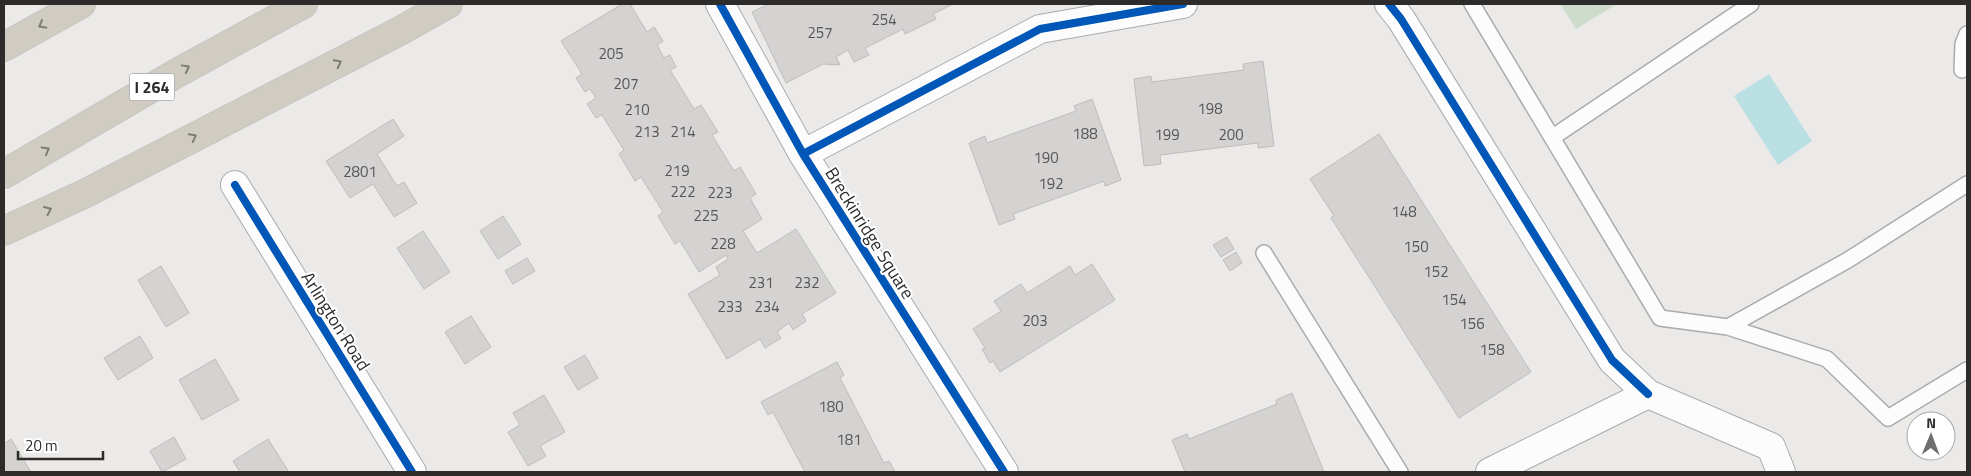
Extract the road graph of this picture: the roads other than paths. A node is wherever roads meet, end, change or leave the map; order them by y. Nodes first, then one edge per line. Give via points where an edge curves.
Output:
1 (81, 4) edge
2 (302, 4) edge
3 (448, 4) edge
4 (720, 4) edge
5 (1183, 4) edge
6 (1389, 4) edge
7 (1472, 4) edge
8 (1751, 4) edge
9 (1967, 34) edge
10 (4, 47) edge
11 (1962, 70) dead end
12 (1553, 137) junction
13 (803, 154) junction
14 (4, 174) edge
15 (1967, 184) edge
16 (235, 185) dead end
17 (4, 231) edge
18 (1264, 253) dead end
19 (1728, 327) junction
20 (1967, 370) edge
21 (1648, 394) junction
22 (412, 472) edge
23 (1004, 472) edge
24 (1400, 472) edge
25 (1490, 472) edge
26 (1781, 472) edge

1 -> 10 highway
14 -> 2 highway, I 264 via 176,73
17 -> 3 highway via 84,194
4 - 13 street, Breckinridge Square
5 - 13 street via 1040,29
6 - 21 street via 1612,360
7 - 12 lane
8 - 12 lane
9 - 11 lane via 1963,44
12 - 19 lane via 1660,318
13 - 23 street, Breckinridge Square
15 - 19 lane via 1848,260
16 - 22 street, Arlington Road
18 - 24 lane
19 - 20 lane via 1827,360 1888,418
21 - 25 street
21 - 26 street via 1771,447

